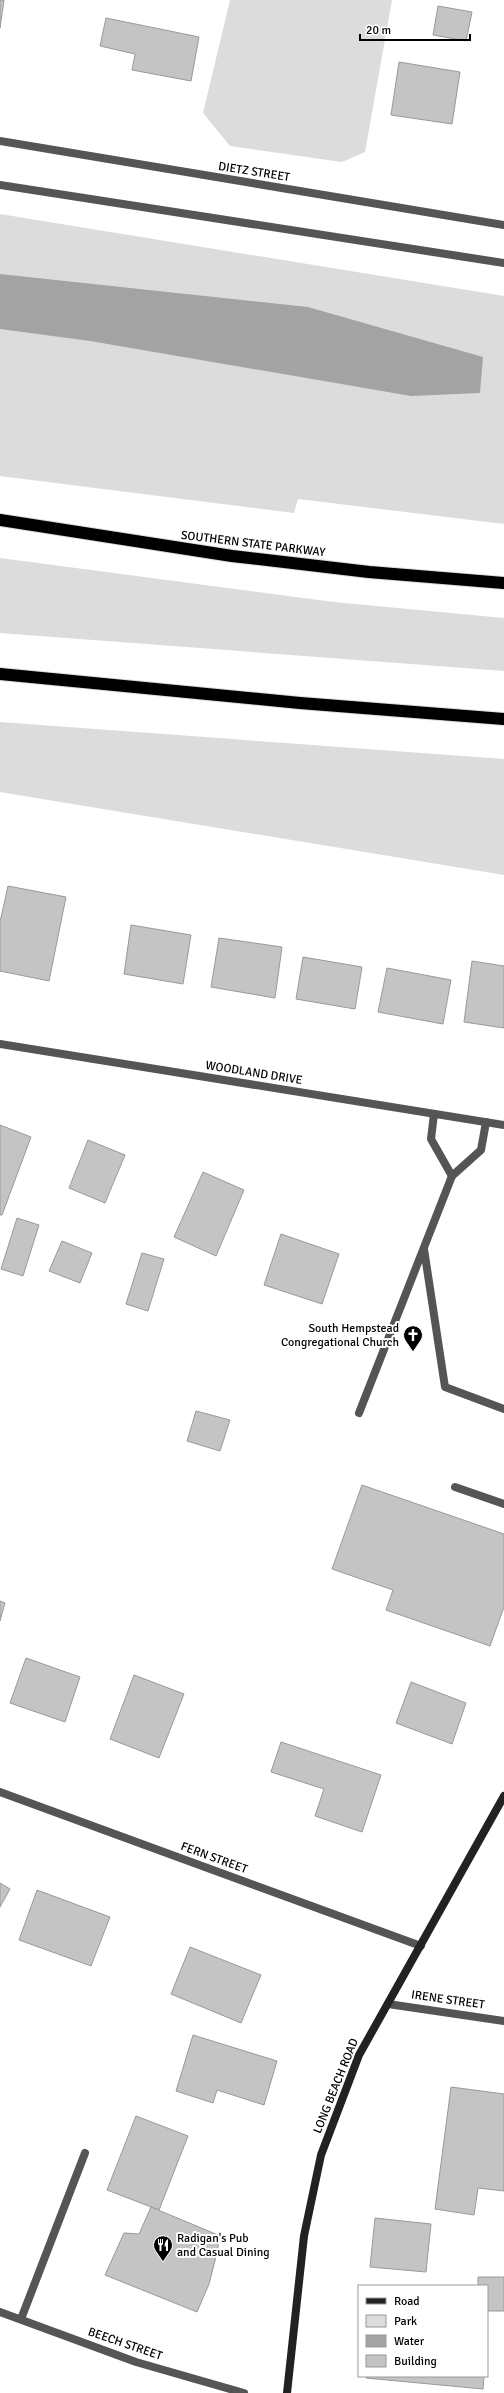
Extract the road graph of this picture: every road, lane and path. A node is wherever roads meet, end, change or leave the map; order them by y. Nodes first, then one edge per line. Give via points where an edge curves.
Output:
1 (0, 141) edge
2 (0, 185) edge
3 (504, 226) edge
4 (504, 263) edge
5 (0, 520) edge
6 (504, 583) edge
7 (0, 674) edge
8 (504, 719) edge
9 (0, 1044) edge
10 (434, 1114) junction
11 (486, 1122) junction
12 (504, 1125) edge
13 (452, 1176) junction
14 (424, 1248) junction
15 (504, 1409) edge
16 (359, 1413) dead end
17 (455, 1487) dead end
18 (504, 1504) edge
19 (0, 1792) edge
20 (504, 1796) edge
21 (421, 1946) junction
22 (388, 2004) junction
23 (504, 2021) edge
24 (85, 2153) dead end
25 (0, 2312) edge
26 (21, 2319) junction
27 (244, 2393) edge
28 (287, 2393) edge

1 - 3 street, DIETZ STREET
2 - 4 street
5 - 6 highway, SOUTHERN STATE PARKWAY via 232,556 369,572
7 - 8 highway
9 - 10 street, WOODLAND DRIVE
10 - 11 street, WOODLAND DRIVE
10 - 13 street via 432,1139
11 - 12 street, WOODLAND DRIVE
11 - 13 street via 481,1150
13 - 14 street
14 - 15 street via 446,1387
14 - 16 street
17 - 18 street
19 - 21 street, FERN STREET
20 - 21 main road, LONG BEACH ROAD
21 - 22 main road, LONG BEACH ROAD
22 - 23 street, IRENE STREET
22 - 28 main road, LONG BEACH ROAD via 359,2055 321,2155 304,2236
24 - 26 street
25 - 26 street, BEECH STREET
26 - 27 street, BEECH STREET via 136,2362

